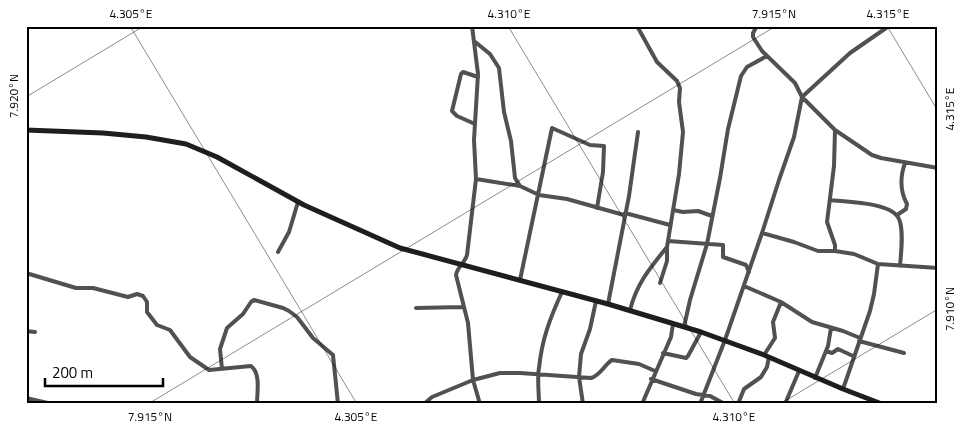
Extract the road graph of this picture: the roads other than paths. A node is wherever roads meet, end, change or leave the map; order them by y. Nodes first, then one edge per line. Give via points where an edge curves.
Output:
1 (27, 26) edge
2 (472, 26) edge
3 (637, 26) edge
4 (757, 26) edge
5 (889, 26) edge
6 (474, 40) junction
7 (26, 41) edge
8 (482, 47) junction
9 (476, 50) junction
10 (767, 56) junction
11 (478, 77) junction
12 (802, 97) junction
13 (475, 124) junction
14 (26, 130) edge
15 (835, 130) junction
16 (638, 132) dead end
17 (905, 163) junction
18 (938, 168) edge
19 (476, 179) junction
20 (520, 186) junction
21 (539, 195) junction
22 (830, 200) junction
23 (298, 202) junction
24 (597, 208) junction
25 (673, 210) junction
26 (624, 214) junction
27 (897, 215) junction
28 (712, 216) junction
29 (670, 225) junction
30 (762, 234) junction
31 (668, 241) junction
32 (700, 244) junction
33 (707, 244) junction
34 (667, 247) junction
35 (706, 249) junction
36 (835, 251) junction
37 (278, 252) dead end
38 (463, 264) junction
39 (878, 264) junction
40 (900, 266) junction
41 (938, 268) edge
42 (26, 273) edge
43 (749, 273) junction
44 (520, 280) junction
45 (660, 283) dead end
46 (744, 286) junction
47 (562, 292) junction
48 (596, 301) junction
49 (781, 302) junction
50 (608, 304) junction
51 (463, 307) junction
52 (416, 308) dead end
53 (630, 310) junction
54 (673, 324) junction
55 (684, 328) junction
56 (831, 328) junction
57 (26, 331) edge
58 (35, 332) dead end
59 (701, 332) junction
60 (725, 340) junction
61 (859, 340) junction
62 (826, 351) junction
63 (663, 353) junction
64 (904, 353) dead end
65 (766, 356) junction
66 (853, 356) junction
67 (222, 369) junction
68 (655, 371) junction
69 (799, 371) junction
70 (539, 375) junction
71 (579, 377) junction
72 (815, 378) junction
73 (651, 379) junction
74 (473, 380) junction
75 (842, 389) junction
76 (703, 395) junction
77 (26, 398) edge
78 (52, 404) edge
79 (256, 404) edge
80 (338, 404) edge
81 (424, 404) edge
82 (480, 404) edge
83 (539, 404) edge
84 (583, 404) edge
85 (642, 404) edge
86 (700, 404) edge
87 (725, 404) edge
88 (738, 404) edge
89 (785, 404) edge
90 (882, 404) edge

1 - 7 street
2 - 6 street
3 - 25 street via 657,62 680,88 683,132
4 - 10 street via 753,37
5 - 12 street via 850,53
6 - 8 street
6 - 9 street
8 - 9 street
8 - 20 street via 499,68 514,174
9 - 11 street
10 - 12 street via 795,83
10 - 28 street via 747,67 742,76 728,129
11 - 13 street
11 - 13 street via 461,74 452,111
12 - 15 street
12 - 30 street via 794,137
13 - 19 street
14 - 23 street via 103,132 186,144 217,157
15 - 17 street via 872,154
15 - 22 street
16 - 26 street
17 - 18 street
17 - 27 street via 901,177 903,196 908,204
19 - 20 street
19 - 38 street
20 - 21 street
21 - 24 street
21 - 24 street via 554,128 590,145 604,146
21 - 44 street
22 - 27 street via 875,205
22 - 36 street via 827,222
23 - 37 street via 290,232
23 - 38 street via 400,248
24 - 26 street
25 - 28 street via 698,211
25 - 29 street
26 - 29 street
26 - 50 street
27 - 40 street via 900,222
28 - 33 street
29 - 31 street
30 - 36 street via 818,251
30 - 43 street
31 - 32 street
31 - 34 street
32 - 33 street
32 - 35 street
33 - 35 street
33 - 43 street via 723,245 723,257 746,265
34 - 45 street via 667,261
34 - 53 street via 641,280
35 - 55 street
36 - 39 street via 854,254
38 - 44 street
38 - 51 street via 456,275
39 - 40 street
39 - 61 street via 873,302
40 - 41 street
42 - 67 street via 76,288 93,288 128,297 140,294 146,299 148,314 157,325 170,330 190,357 208,370
43 - 46 street
44 - 47 street
46 - 49 street
46 - 60 street
47 - 48 street
47 - 70 street via 549,320
48 - 50 street
48 - 71 street via 581,354
49 - 56 street via 807,319
49 - 65 street via 773,322 775,338
50 - 53 street
51 - 52 street
51 - 74 street via 469,332
53 - 54 street
54 - 55 street
54 - 63 street
55 - 59 street
56 - 61 street via 843,330
56 - 62 street
57 - 58 street
59 - 60 street
59 - 63 street via 686,358
60 - 65 street
60 - 76 street
61 - 64 street
61 - 66 street
62 - 66 street via 832,353 838,349
62 - 72 street
63 - 68 street
65 - 69 street
65 - 88 street via 767,367 762,376 744,389
66 - 75 street
67 - 79 street via 253,367 257,373
67 - 80 street via 220,349 227,328 251,302 254,300 283,308 332,355
68 - 71 street via 639,364 612,360 595,377
68 - 73 street
69 - 72 street
69 - 89 street
70 - 71 street
70 - 74 street via 508,372
70 - 83 street
71 - 84 street
72 - 75 street
73 - 76 street
73 - 85 street
74 - 81 street via 432,397
74 - 82 street
75 - 90 street
76 - 86 street
76 - 87 street
77 - 78 street

